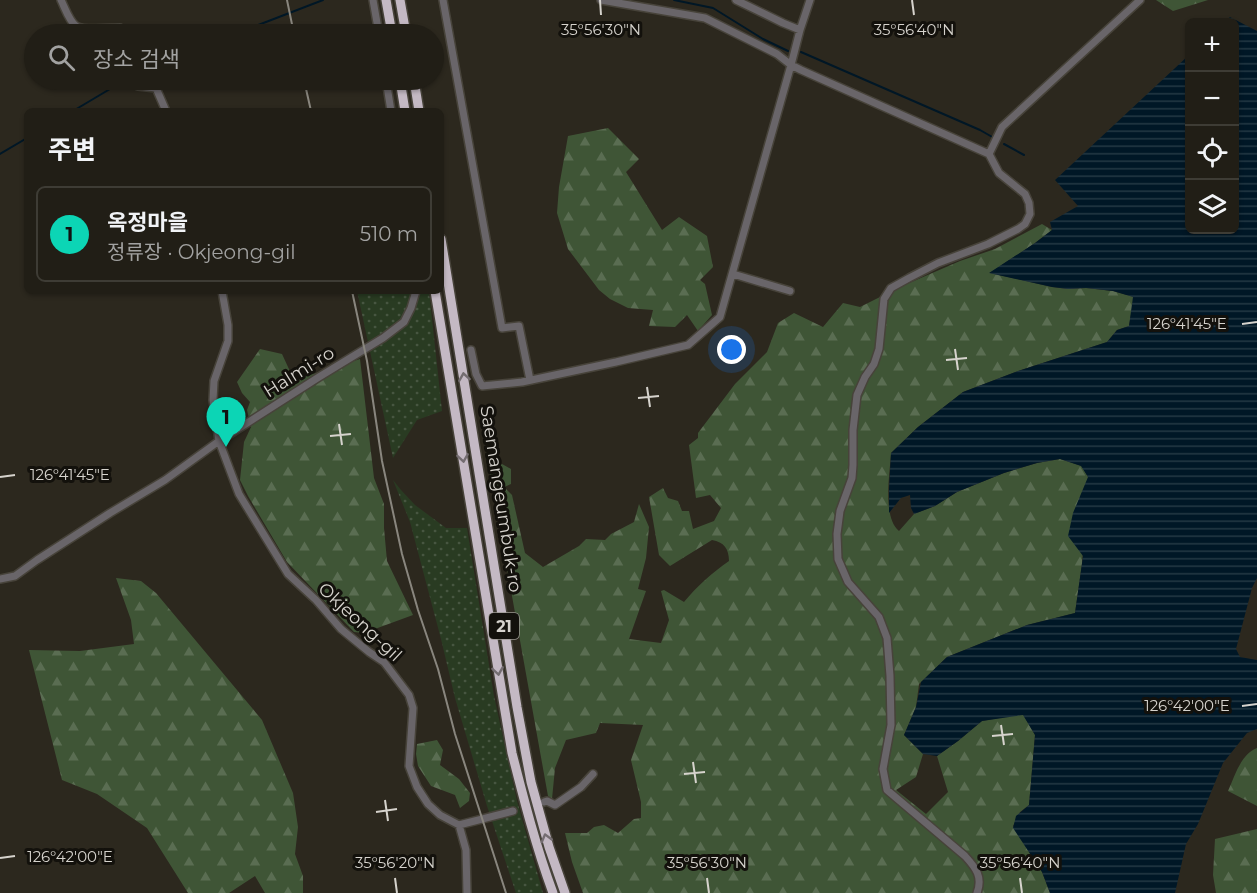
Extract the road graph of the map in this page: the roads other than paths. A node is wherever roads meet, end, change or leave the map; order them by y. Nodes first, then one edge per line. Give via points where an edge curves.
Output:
1 (61, 0) edge
2 (373, 0) edge
3 (386, 0) edge
4 (400, 0) edge
5 (443, 0) edge
6 (601, 0) edge
7 (736, 0) edge
8 (810, 0) edge
9 (1140, 0) edge
10 (74, 24) edge
11 (377, 24) edge
12 (390, 24) edge
13 (404, 24) edge
14 (800, 30) junction
15 (791, 65) junction
16 (157, 90) edge
17 (388, 90) edge
18 (402, 90) edge
19 (416, 90) edge
20 (165, 108) edge
21 (391, 108) edge
22 (405, 108) edge
23 (419, 108) edge
24 (989, 154) junction
25 (444, 257) edge
26 (733, 274) junction
27 (790, 291) dead end
28 (223, 294) edge
29 (415, 294) edge
30 (436, 294) edge
31 (471, 350) dead end
32 (530, 380) junction
33 (219, 441) junction
34 (0, 579) edge
35 (593, 774) dead end
36 (544, 802) dead end
37 (513, 811) dead end
38 (459, 825) junction
39 (466, 893) edge
40 (553, 893) edge
41 (565, 893) edge
42 (977, 893) edge

1 - 10 street
2 - 11 street
3 - 12 highway
4 - 13 highway
5 - 32 street via 502,328 519,326
6 - 15 street via 705,18
7 - 14 street
8 - 14 street
9 - 24 street via 1002,128
14 - 15 street
15 - 24 street
15 - 26 street
16 - 20 street
17 - 21 street
18 - 22 highway
19 - 23 highway
24 - 42 street via 999,172 1025,194 1030,214 1018,229 909,278 891,288 884,299 879,349 857,395 852,478 840,511 837,534 838,559 848,582 879,617 887,639 891,725 883,769 887,790 974,865 980,884
41 -> 25 highway, Saemangeumbuk-ro / 21 via 531,783
26 - 27 street
26 - 32 street via 720,317 688,345
28 - 33 street, Okjeong-gil via 228,341 214,381 213,400
29 - 33 street, Halmi-ro via 404,322 383,338
30 -> 40 highway, Saemangeumbuk-ro / 21 via 512,753
31 - 32 street via 482,386
33 - 34 street, Halmi-ro via 15,576
33 - 38 street, Okjeong-gil via 239,494 288,574 341,628 384,662 409,695 413,708 409,766 417,787 428,804
35 - 36 street via 555,805
37 - 38 street
38 - 39 street via 466,850

